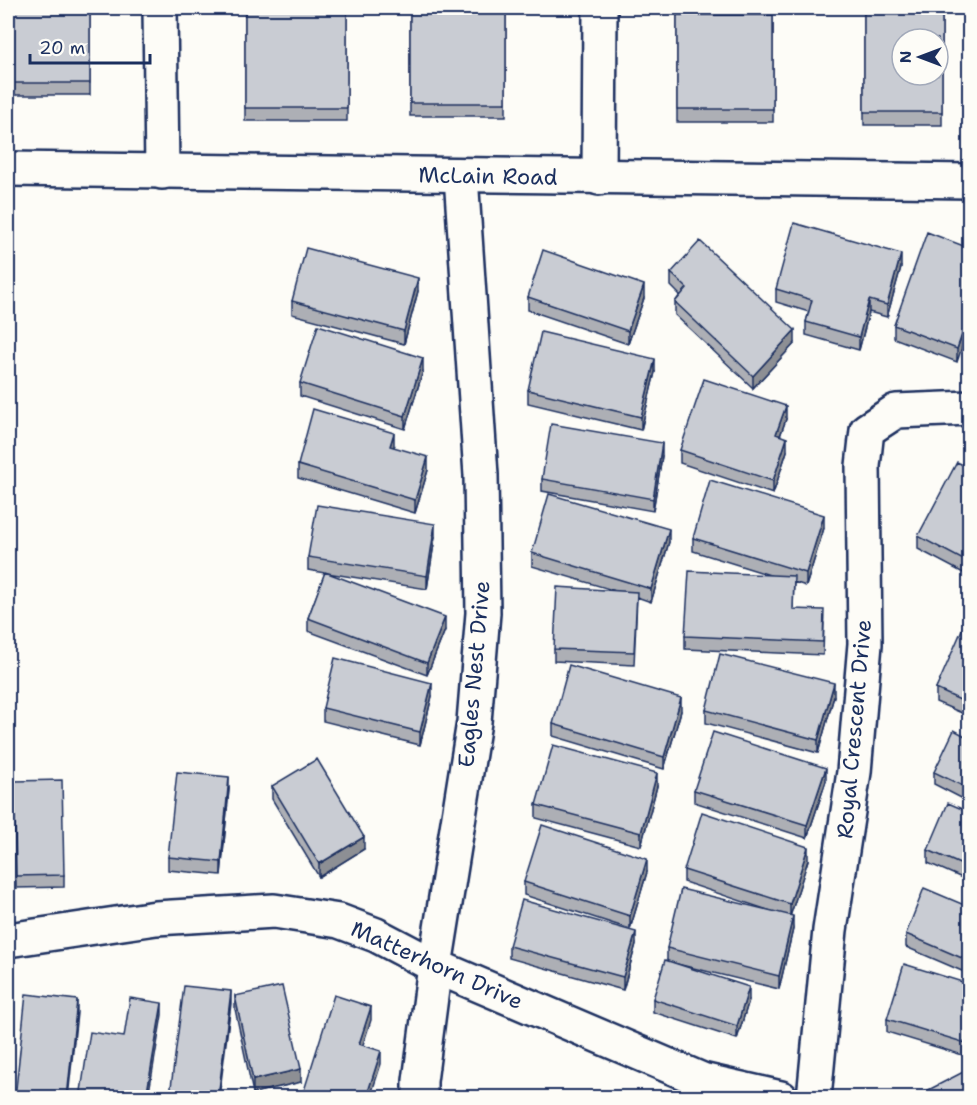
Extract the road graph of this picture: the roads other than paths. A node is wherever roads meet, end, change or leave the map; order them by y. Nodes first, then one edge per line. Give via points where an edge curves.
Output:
1 (160, 8) edge
2 (600, 8) edge
3 (8, 169) edge
4 (162, 172) junction
5 (461, 176) junction
6 (599, 178) junction
7 (969, 181) edge
8 (969, 408) edge
9 (8, 940) edge
10 (435, 966) junction
11 (420, 1098) edge
12 (781, 1098) edge
13 (814, 1098) edge

1 - 4 street
2 - 6 street
3 - 4 street, McLain Road
4 - 5 street, McLain Road
5 - 6 street, McLain Road
5 - 10 street, Eagles Nest Drive via 481,475 483,613 474,722
6 - 7 street, McLain Road
8 - 13 street, Royal Crescent Drive via 896,411 867,430 863,466 866,644 854,772 830,930
9 - 10 street, Matterhorn Drive via 156,918 274,911 339,921 376,935
10 - 11 street, Eagles Nest Drive
10 - 12 street, Matterhorn Drive via 702,1080

